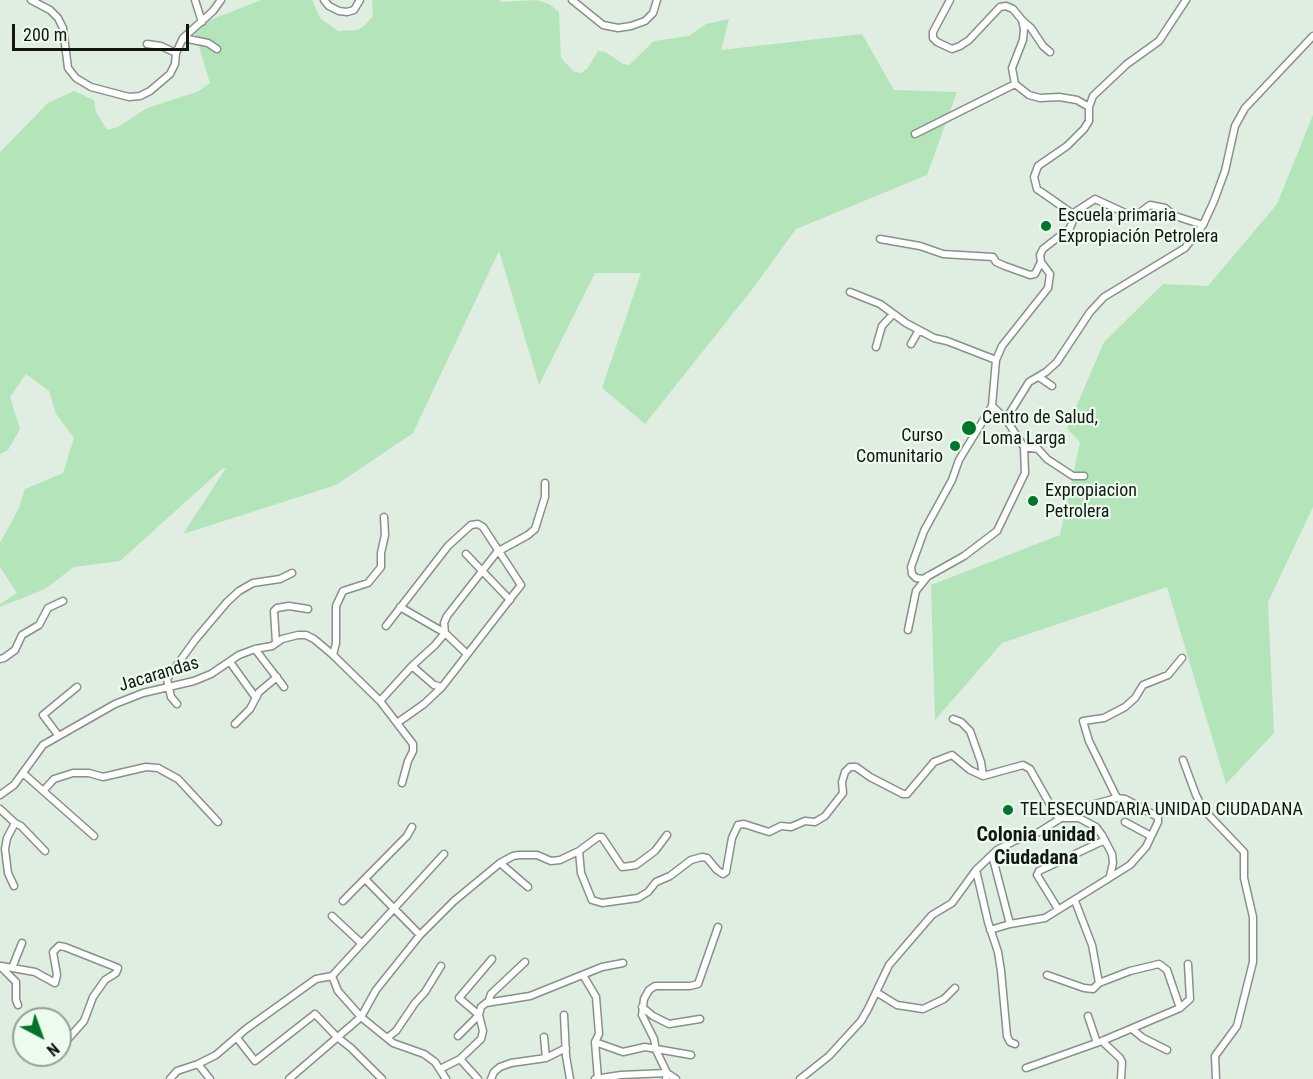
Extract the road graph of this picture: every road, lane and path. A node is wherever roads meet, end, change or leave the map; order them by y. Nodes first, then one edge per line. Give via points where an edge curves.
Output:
1 (31, 0) edge
2 (195, 0) edge
3 (221, 0) edge
4 (324, 0) edge
5 (360, 0) edge
6 (572, 0) edge
7 (657, 0) edge
8 (950, 0) edge
9 (1186, 0) edge
10 (1008, 3) edge
11 (1022, 20) junction
12 (202, 22) junction
13 (1313, 36) edge
14 (183, 38) junction
15 (147, 44) dead end
16 (217, 50) dead end
17 (1050, 52) dead end
18 (176, 53) junction
19 (1015, 84) junction
20 (1089, 107) junction
21 (915, 134) dead end
22 (1072, 214) junction
23 (1203, 225) junction
24 (880, 239) dead end
25 (1041, 262) junction
26 (850, 292) dead end
27 (892, 314) junction
28 (920, 330) junction
29 (911, 344) dead end
30 (876, 346) dead end
31 (996, 360) junction
32 (1039, 377) junction
33 (1052, 386) dead end
34 (992, 406) junction
35 (1006, 419) junction
36 (1023, 447) junction
37 (1084, 476) dead end
38 (545, 483) dead end
39 (384, 517) dead end
40 (497, 552) junction
41 (466, 554) dead end
42 (483, 571) junction
43 (292, 573) dead end
44 (928, 576) junction
45 (510, 600) junction
46 (63, 601) dead end
47 (400, 607) junction
48 (308, 609) dead end
49 (386, 627) dead end
50 (908, 630) dead end
51 (445, 633) junction
52 (276, 643) junction
53 (255, 649) junction
54 (467, 654) junction
55 (333, 655) junction
56 (1182, 658) dead end
57 (0, 659) edge
58 (230, 662) junction
59 (412, 666) junction
60 (277, 677) junction
61 (167, 686) junction
62 (77, 687) dead end
63 (284, 687) dead end
64 (442, 687) junction
65 (256, 698) junction
66 (380, 700) junction
67 (177, 704) dead end
68 (953, 719) dead end
69 (397, 723) junction
70 (235, 724) dead end
71 (58, 735) junction
72 (1183, 760) dead end
73 (24, 774) junction
74 (983, 776) junction
75 (402, 783) dead end
76 (44, 790) junction
77 (0, 795) edge
78 (1117, 798) junction
79 (0, 809) edge
80 (1062, 818) junction
81 (218, 822) dead end
82 (1125, 822) dead end
83 (15, 824) junction
84 (412, 827) dead end
85 (667, 835) dead end
86 (94, 836) dead end
87 (1151, 836) junction
88 (1104, 840) junction
89 (45, 851) dead end
90 (579, 851) junction
91 (444, 854) dead end
92 (992, 855) junction
93 (500, 863) junction
94 (976, 870) junction
95 (1110, 876) junction
96 (365, 879) junction
97 (14, 886) dead end
98 (528, 887) dead end
99 (343, 901) dead end
100 (1075, 901) junction
101 (393, 908) junction
102 (1058, 909) junction
103 (332, 916) dead end
104 (1010, 924) junction
105 (718, 927) dead end
106 (990, 930) junction
107 (420, 935) junction
108 (22, 943) dead end
109 (361, 944) junction
110 (492, 959) dead end
111 (525, 962) dead end
112 (623, 963) dead end
113 (1188, 964) dead end
114 (441, 966) dead end
115 (0, 967) edge
116 (12, 968) junction
117 (583, 975) junction
118 (1047, 975) dead end
119 (332, 976) junction
120 (1099, 983) junction
121 (955, 988) dead end
122 (876, 992) junction
123 (488, 1002) junction
124 (18, 1005) dead end
125 (642, 1006) junction
126 (1180, 1008) junction
127 (479, 1015) junction
128 (564, 1015) dead end
129 (1088, 1016) dead end
130 (362, 1017) junction
131 (700, 1020) dead end
132 (1132, 1029) junction
133 (72, 1034) edge
134 (458, 1036) dead end
135 (337, 1037) junction
136 (544, 1037) dead end
137 (237, 1038) junction
138 (387, 1038) junction
139 (595, 1042) junction
140 (1100, 1042) junction
141 (1015, 1044) dead end
142 (566, 1048) junction
143 (656, 1050) junction
144 (1167, 1050) dead end
145 (691, 1055) dead end
146 (546, 1058) junction
147 (460, 1059) junction
148 (198, 1064) junction
149 (1026, 1068) dead end
150 (440, 1069) junction
151 (667, 1076) edge
152 (170, 1079) edge
153 (210, 1079) edge
154 (289, 1079) edge
155 (382, 1079) edge
156 (446, 1079) edge
157 (478, 1079) edge
158 (491, 1079) edge
159 (570, 1079) edge
160 (597, 1079) edge
161 (676, 1079) edge
162 (800, 1079) edge
163 (1121, 1079) edge
164 (1216, 1079) edge

1 - 18 street via 58,18 68,68 91,87 140,96 170,74
2 - 12 street
3 - 12 street
4 - 5 street via 329,6 347,12 354,10
6 - 7 street via 603,26 618,28 645,21
8 - 10 street via 933,38 952,49 969,40
9 - 20 street via 1159,41 1101,87
10 - 11 street
11 - 17 street
11 - 19 street via 1023,40 1012,68
12 - 14 street
13 - 23 street via 1245,108 1235,126 1225,171
14 - 16 street via 208,43
14 - 18 street
15 - 18 street
19 - 20 street via 1029,95 1077,100
19 - 21 street
20 - 22 street via 1089,121 1084,129 1038,166 1034,177 1037,189
22 - 23 street via 1095,199 1134,217 1150,204
22 - 25 street via 1073,224 1043,249
23 - 32 street via 1185,248 1104,297 1057,362
24 - 25 street via 943,254 993,257 999,264 1030,275 1035,274
25 - 31 street via 1050,274 1048,288
26 - 27 street via 880,304
27 - 28 street
27 - 30 street via 882,326
28 - 29 street
28 - 31 street
31 - 34 street
32 - 33 street
32 - 35 street via 1029,382
34 - 35 street
34 - 44 street via 959,460 924,531 911,567 916,578
35 - 36 street
36 - 37 street via 1038,450 1073,476
36 - 44 street via 1025,473 997,531
38 - 40 street via 535,529
39 - 55 street via 381,567 368,583 343,591 336,606
40 - 42 street
40 - 45 street via 521,585
40 - 47 street via 483,527 471,525 448,546
41 - 42 street
42 - 45 street
42 - 51 street via 447,616
43 - 61 street via 253,583 239,591 195,640 167,679
44 - 50 street via 916,591
45 - 54 street
46 - 57 street via 48,608 39,625 22,636 15,650
47 - 49 street
47 - 51 street
48 - 52 street via 289,606 274,611
51 - 54 street
51 - 59 street
52 - 53 street, Jacarandas
52 - 55 street, Jacarandas via 298,634 306,635
53 - 58 street, Jacarandas
53 - 60 street
54 - 64 street
55 - 66 street
56 - 78 street via 1168,675 1143,685 1125,706 1099,720 1083,722
58 - 61 street, Jacarandas via 194,681
58 - 65 street
59 - 64 street
59 - 66 street
60 - 63 street
60 - 65 street
61 - 67 street
61 - 71 street, Jacarandas via 115,704
62 - 71 street via 44,715
64 - 69 street
65 - 70 street
66 - 69 street
68 - 74 street via 970,731
69 - 75 street via 414,747
71 - 73 street, Jacarandas via 43,745
72 - 164 street via 1203,809 1244,852 1244,878 1253,918 1250,973 1237,1026 1215,1056
73 - 76 street
73 - 77 street, Jacarandas
74 - 80 street via 1023,765 1030,769 1056,815
74 - 90 street via 949,756 934,762 911,791 903,794 850,767 842,782 843,793 825,816 815,822 769,831 738,825 726,872 717,870 707,858 691,860 638,898 602,903 592,900 581,873
76 - 81 street via 54,778 73,773 103,777 158,768 178,779
76 - 86 street
78 - 80 street
78 - 87 street via 1158,817
79 - 83 street
80 - 88 street via 1079,818 1089,823
80 - 92 street
82 - 87 street
83 - 89 street
83 - 97 street via 5,849
84 - 96 street
85 - 90 street via 636,865 622,867 602,837
87 - 95 street via 1141,858
88 - 95 street via 1112,854
88 - 102 street via 1039,871 1037,875
90 - 93 street via 560,860 519,855
91 - 101 street
92 - 94 street
92 - 104 street
93 - 98 street
93 - 107 street
94 - 106 street
94 - 122 street via 952,903 932,915 889,965
95 - 100 street
96 - 99 street
96 - 101 street
100 - 102 street
100 - 120 street via 1092,945
101 - 107 street
101 - 109 street
102 - 104 street via 1045,918
103 - 109 street
104 - 106 street
105 - 125 street via 698,984 655,986
106 - 141 street via 998,952 1007,1036
107 - 130 street via 376,990
108 - 116 street
109 - 119 street
110 - 127 street via 459,998
111 - 123 street via 491,994
112 - 117 street
113 - 126 street via 1190,999
114 - 138 street
115 - 116 street
115 - 124 street via 16,982
116 - 133 street via 35,972 55,983 53,952 58,946 118,968 99,988 84,1021
117 - 123 street via 530,996
117 - 139 street via 596,997 599,1034
118 - 120 street via 1084,988 1093,989
119 - 130 street via 338,990
119 - 137 street via 316,979
120 - 126 street via 1160,964 1167,970
121 - 122 street via 944,999 922,1009 897,1005
122 - 162 street via 861,1020 829,1056
123 - 127 street
125 - 131 street via 669,1024
125 - 143 street
126 - 132 street
127 - 134 street
127 - 147 street via 481,1039
128 - 142 street
129 - 140 street
130 - 135 street
130 - 138 street
132 - 140 street
132 - 144 street
135 - 137 street via 315,1014 255,1061
135 - 154 street
135 - 155 street
136 - 146 street
137 - 148 street
138 - 150 street via 424,1053
139 - 143 street via 623,1052 645,1047
139 - 160 street
140 - 149 street
140 - 163 street via 1120,1058
142 - 146 street
142 - 159 street
143 - 145 street
143 - 151 street
146 - 158 street via 500,1067
147 - 150 street
147 - 157 street
148 - 152 street via 177,1071
148 - 153 street
150 - 156 street
151 - 160 street
151 - 161 street

